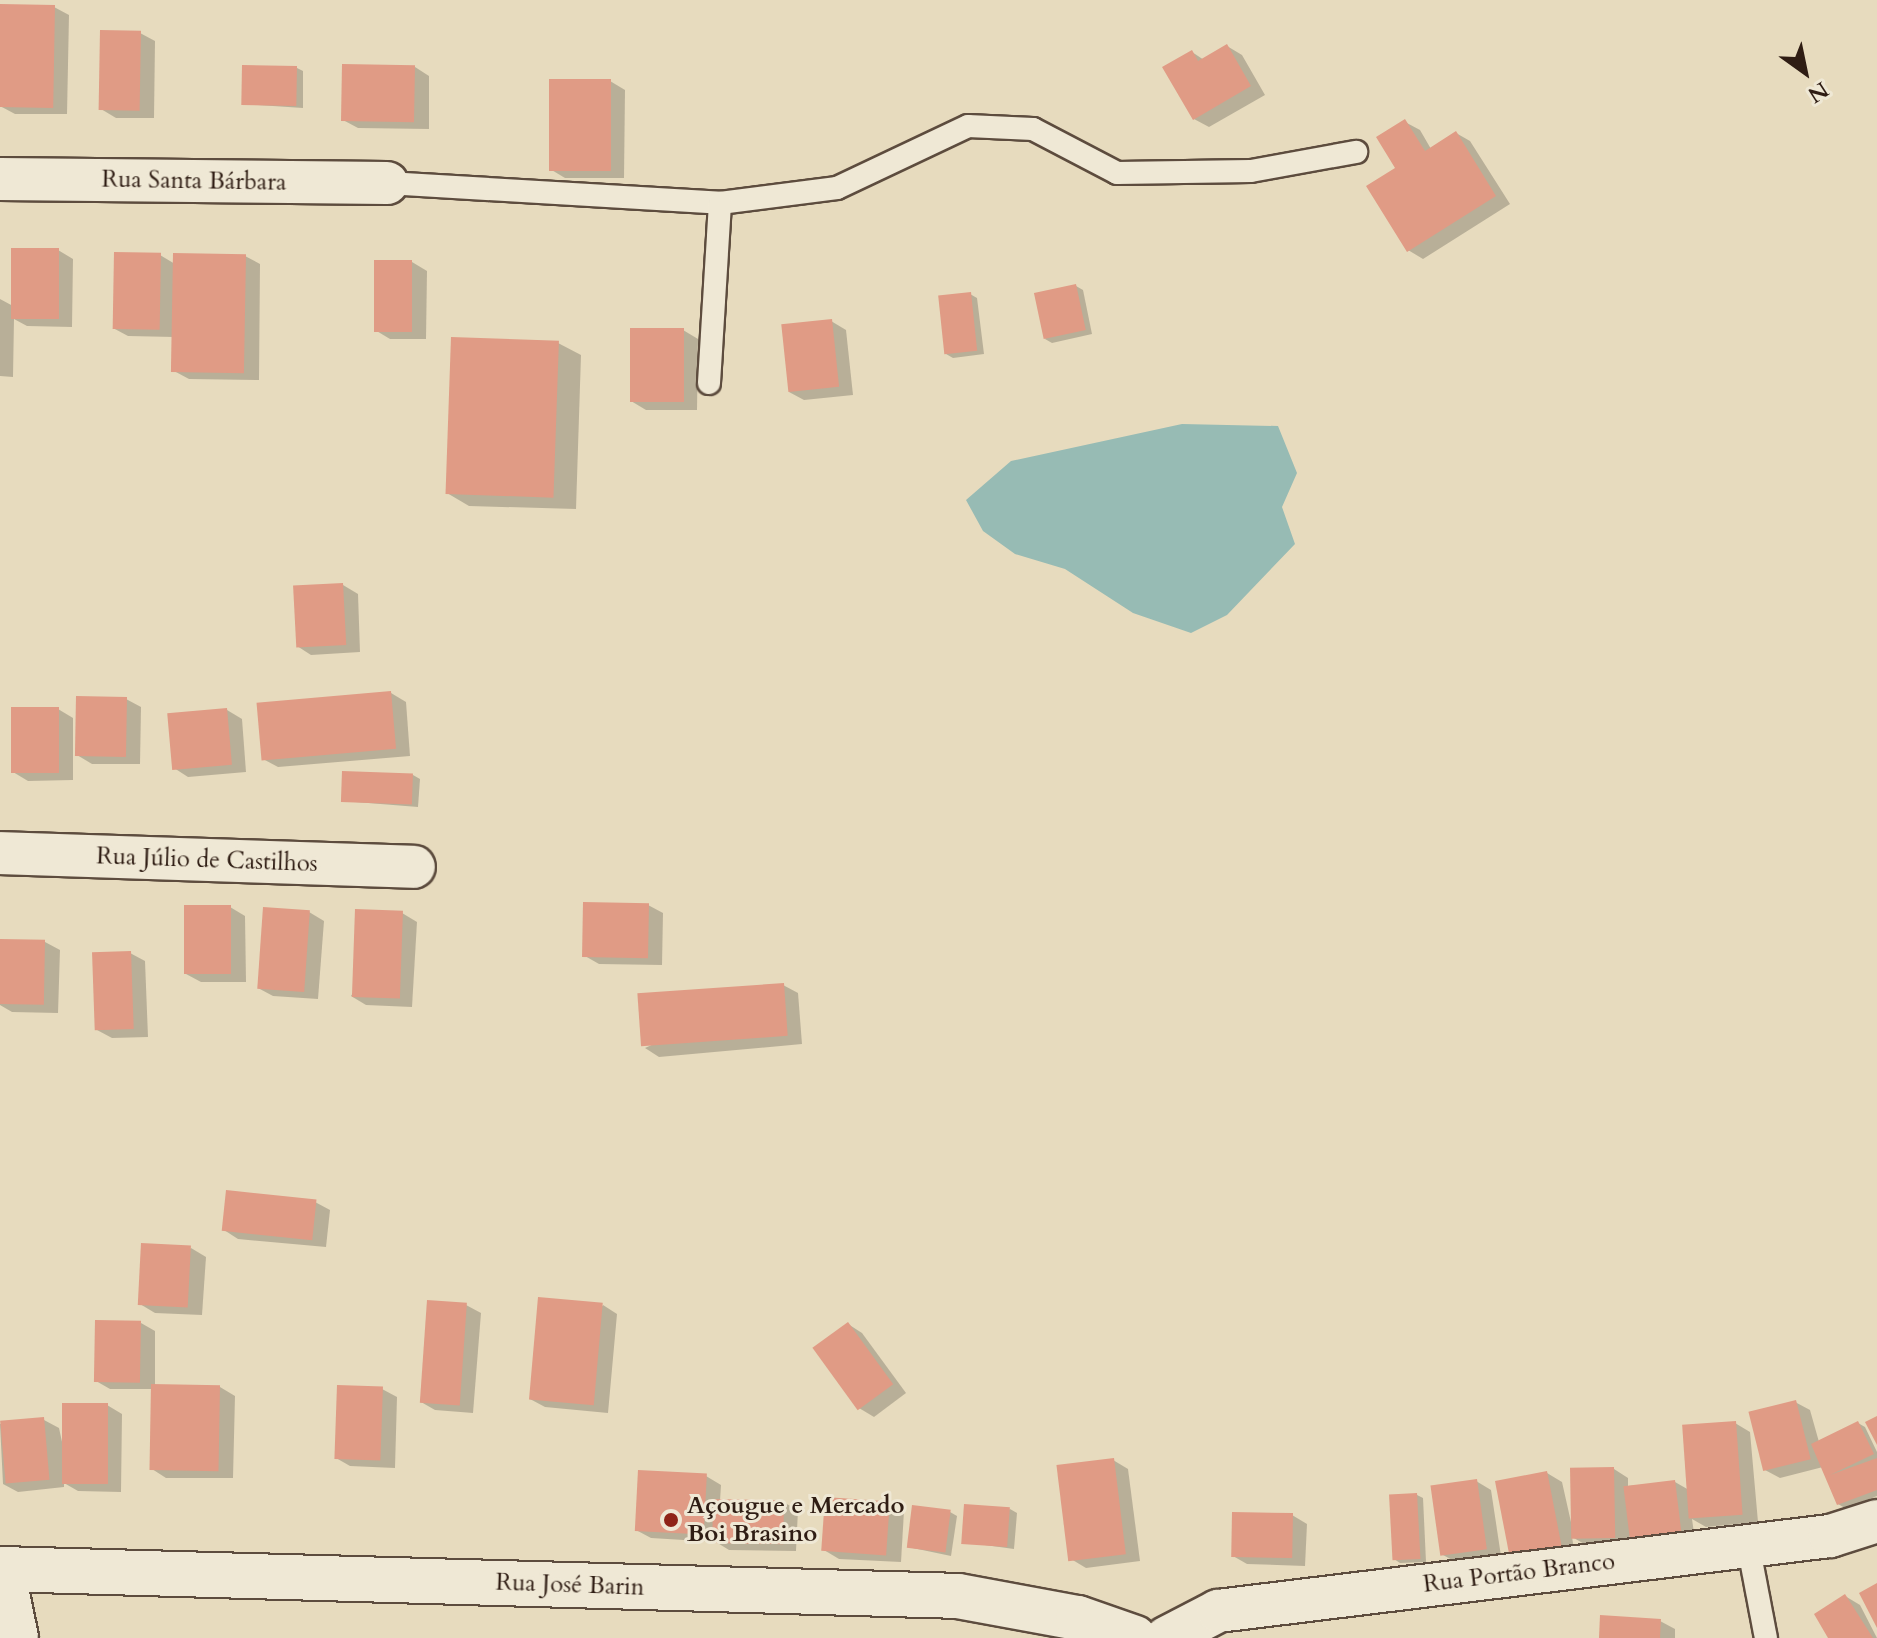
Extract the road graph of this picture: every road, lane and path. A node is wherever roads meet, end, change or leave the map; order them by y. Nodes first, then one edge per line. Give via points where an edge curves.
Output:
1 (1356, 152) dead end
2 (0, 179) edge
3 (387, 183) joint
4 (720, 203) junction
5 (709, 383) dead end
6 (0, 853) edge
7 (414, 867) dead end
8 (1877, 1521) edge
9 (1748, 1544) junction
10 (2, 1569) edge
11 (17, 1638) edge
12 (1135, 1638) edge
13 (1166, 1638) edge
14 (1766, 1638) edge

1 - 4 lane via 1251,171 1117,173 1033,129 968,126 837,188
2 - 3 street, Rua Santa Bárbara
3 - 4 lane
4 - 5 lane
6 - 7 street, Rua Júlio de Castilhos
8 - 9 street, Rua Portão Branco via 1830,1536
9 - 13 street, Rua Portão Branco via 1218,1611
9 - 14 lane
10 - 11 street
10 - 12 main road, Rua José Barin via 958,1596 1078,1618

